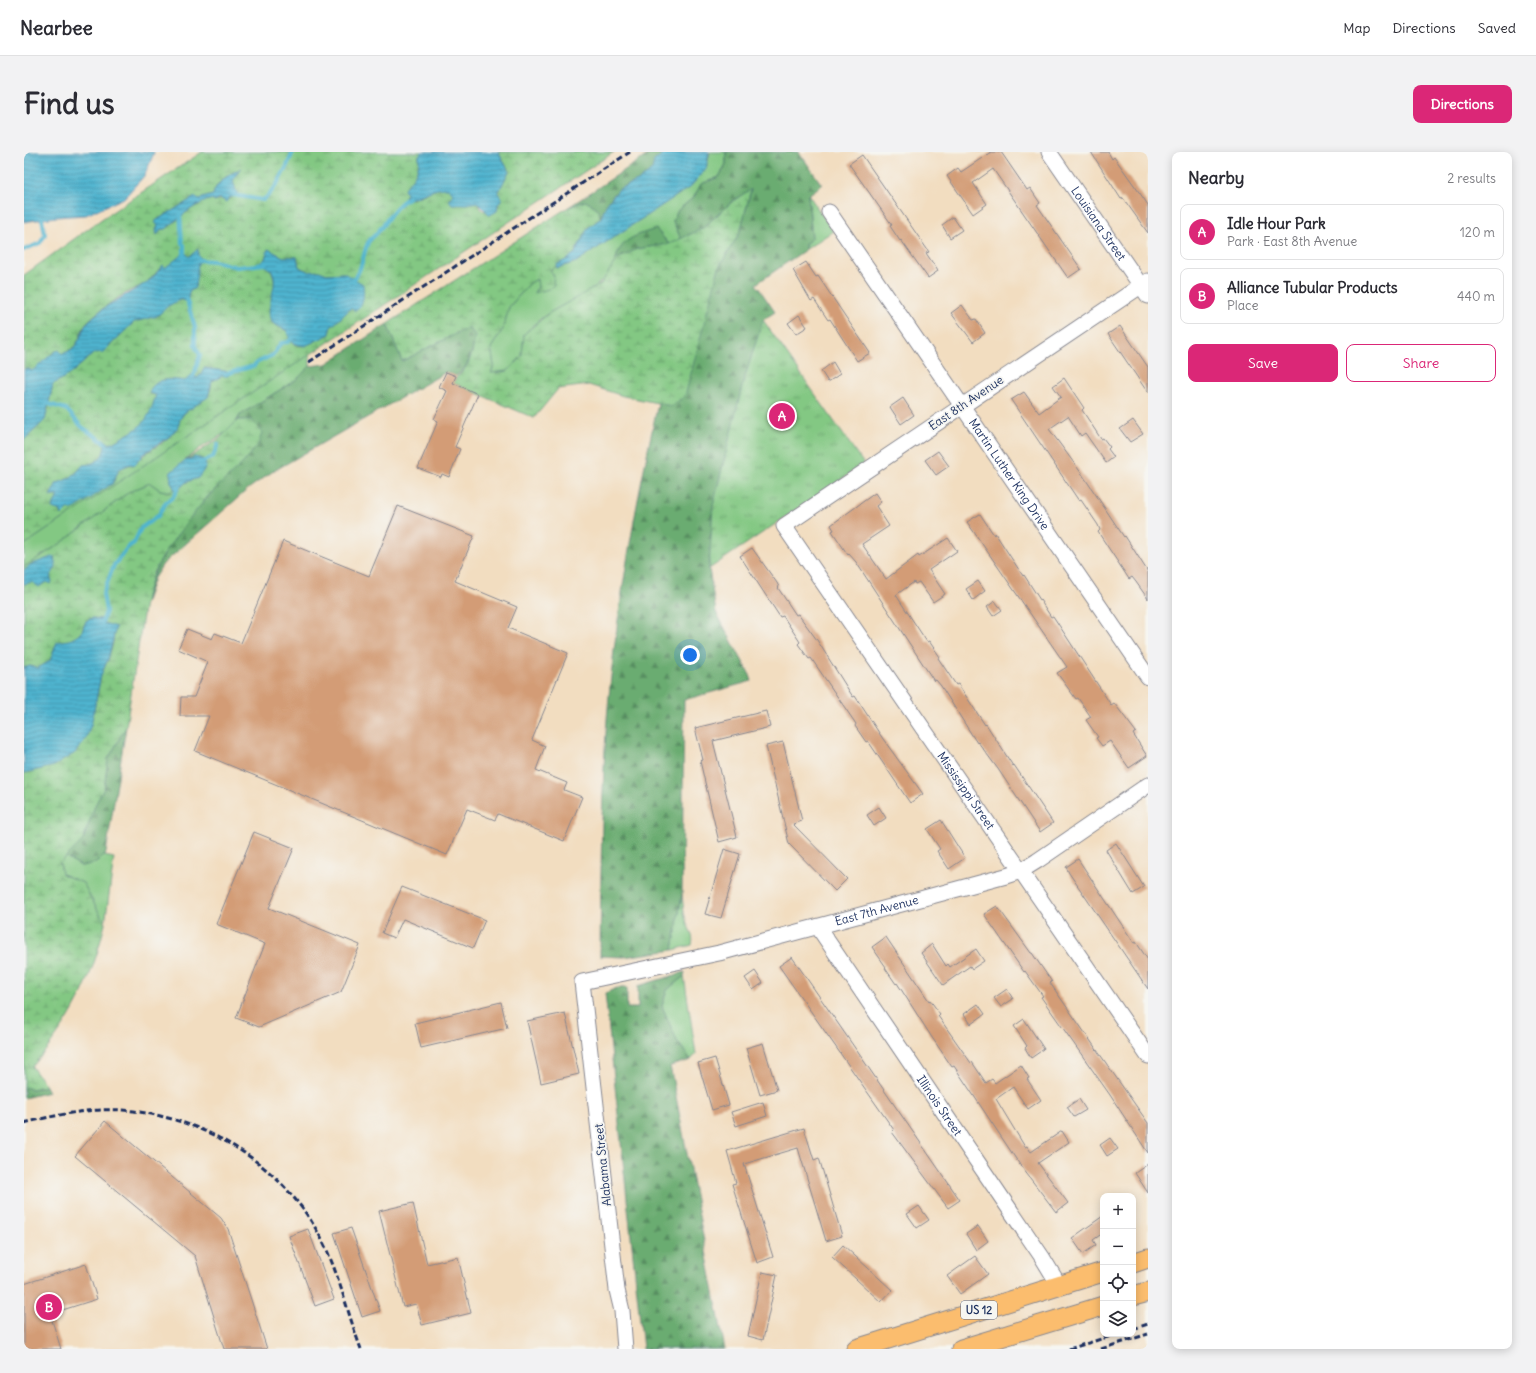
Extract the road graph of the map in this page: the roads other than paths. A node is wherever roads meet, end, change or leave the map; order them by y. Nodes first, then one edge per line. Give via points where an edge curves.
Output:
1 (1049, 152) edge
2 (829, 212) dead end
3 (1146, 287) edge
4 (962, 406) junction
5 (784, 526) joint
6 (1148, 677) edge
7 (1148, 785) edge
8 (1021, 871) junction
9 (818, 927) junction
10 (582, 982) joint
11 (1148, 1056) edge
12 (1148, 1258) edge
13 (1136, 1261) edge
14 (1100, 1273) edge
15 (1059, 1286) junction
16 (1148, 1292) edge
17 (1136, 1295) edge
18 (1100, 1307) edge
19 (624, 1349) edge
20 (856, 1349) edge
21 (961, 1349) edge

1 - 3 street, Louisiana Street
2 - 4 street, Martin Luther King Drive
3 - 4 street, East 8th Avenue
4 - 5 street, East 8th Avenue
4 - 6 street, Martin Luther King Drive
5 - 8 street, Mississippi Street
7 - 8 street, East 7th Avenue
8 - 9 street, East 7th Avenue
8 - 11 street, Mississippi Street
9 - 10 street, East 7th Avenue via 720,953
9 - 15 street, Illinois Street
10 - 19 street, Alabama Street
12 - 13 main road
14 - 15 main road, US 12
15 - 20 main road, US 12
16 - 17 main road
18 - 21 main road

